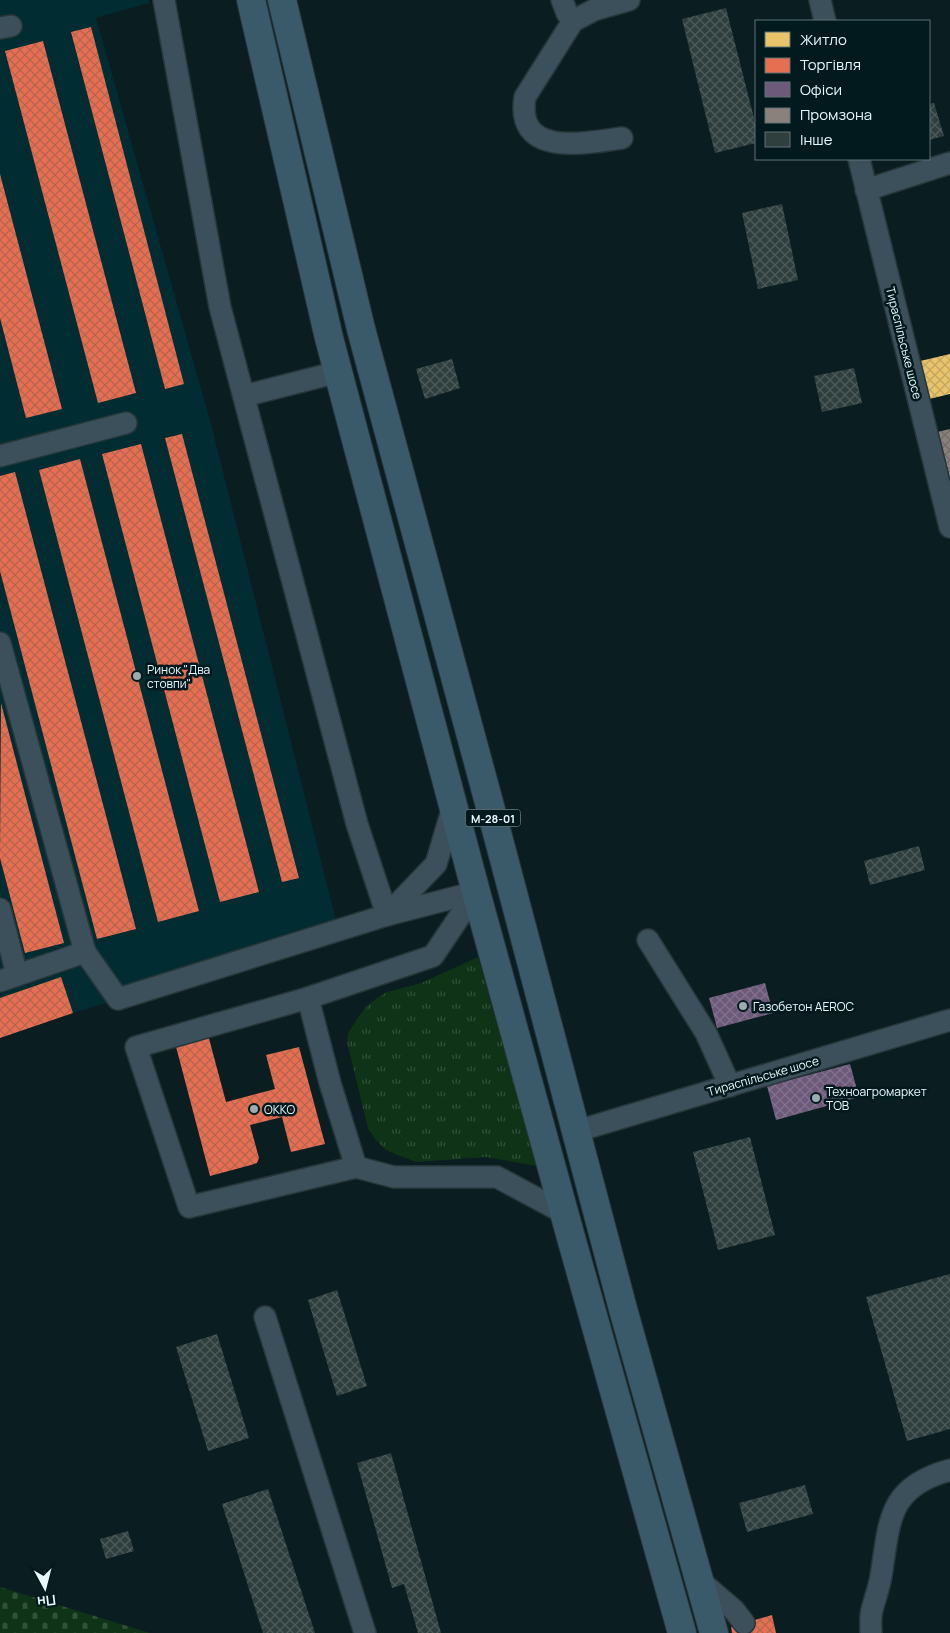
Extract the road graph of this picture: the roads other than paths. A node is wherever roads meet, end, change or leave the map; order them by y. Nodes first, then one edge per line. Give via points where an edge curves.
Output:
1 (164, 0) edge
2 (251, 0) edge
3 (282, 0) edge
4 (562, 0) edge
5 (629, 0) edge
6 (820, 0) edge
7 (573, 20) junction
8 (825, 20) edge
9 (622, 138) dead end
10 (859, 160) edge
11 (950, 163) edge
12 (866, 190) junction
13 (338, 372) junction
14 (244, 396) junction
15 (126, 423) dead end
16 (0, 456) edge
17 (950, 527) edge
18 (0, 643) edge
19 (454, 807) junction
20 (476, 892) junction
21 (0, 909) edge
22 (386, 915) junction
23 (648, 940) dead end
24 (85, 952) junction
25 (8, 978) edge
26 (308, 998) junction
27 (950, 1020) edge
28 (730, 1086) junction
29 (577, 1131) junction
30 (356, 1167) junction
31 (564, 1213) junction
32 (265, 1317) dead end
33 (950, 1470) edge
34 (699, 1580) junction
35 (744, 1623) dead end
36 (365, 1633) edge
37 (682, 1633) edge
38 (714, 1633) edge
39 (870, 1633) edge

1 - 14 street via 220,307
2 - 13 highway, М-28-01
3 - 29 highway, М-28-01 via 361,329
4 - 7 street
5 - 7 street
6 - 8 street
7 - 9 street via 525,97 523,107 528,127 533,134 554,142 586,143
10 - 12 street, Тираспільське шосе
11 - 12 street
12 - 17 street, Тираспільське шосе
13 - 14 street
13 - 19 highway, М-28-01
14 - 22 street via 357,824
15 - 16 street
18 - 24 street
19 - 20 highway, М-28-01
19 - 22 street via 436,864
20 - 22 street
20 - 26 street via 433,956
20 - 31 highway, М-28-01
21 - 25 street
22 - 24 street via 118,999
23 - 28 street via 706,1033
24 - 25 street
26 - 30 street
26 - 30 street via 136,1047 189,1206
27 - 28 street, Тираспільське шосе
28 - 29 street, Тираспільське шосе
29 - 34 highway, М-28-01
30 - 31 street via 394,1178 497,1177
31 - 37 highway, М-28-01
32 - 36 street
33 - 39 street via 924,1479 910,1489 899,1500 890,1518
34 - 35 street
34 - 38 highway, М-28-01

